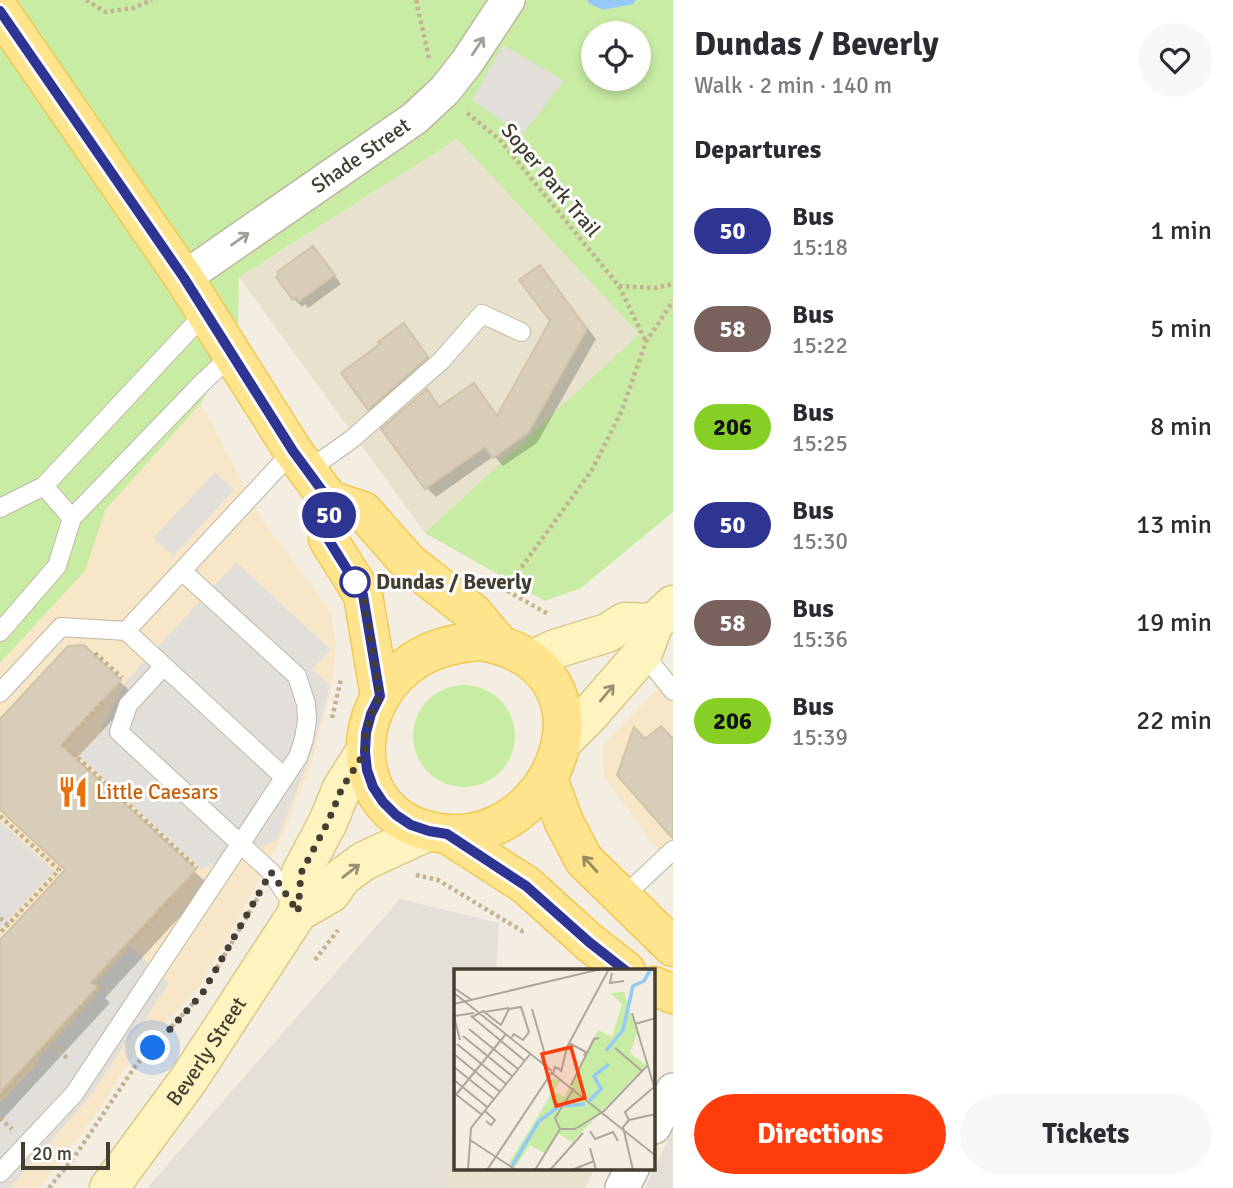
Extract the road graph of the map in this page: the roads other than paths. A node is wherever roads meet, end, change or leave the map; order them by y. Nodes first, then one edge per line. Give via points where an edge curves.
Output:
1 (508, 0) edge
2 (0, 11) edge
3 (184, 278) junction
4 (206, 312) junction
5 (522, 331) dead end
6 (233, 354) junction
7 (310, 474) junction
8 (44, 486) junction
9 (0, 508) edge
10 (72, 518) junction
11 (183, 570) junction
12 (657, 627) edge
13 (126, 631) junction
14 (0, 632) edge
15 (515, 652) junction
16 (164, 666) junction
17 (673, 691) edge
18 (0, 693) edge
19 (380, 696) junction
20 (561, 743) junction
21 (365, 752) junction
22 (284, 777) junction
23 (548, 779) junction
24 (438, 833) junction
25 (240, 844) junction
26 (673, 850) edge
27 (623, 897) junction
28 (298, 912) junction
29 (673, 947) edge
30 (623, 969) edge
31 (656, 987) edge
32 (673, 994) edge
33 (673, 1090) edge
34 (656, 1123) edge
35 (631, 1170) edge
36 (0, 1173) edge
37 (109, 1188) edge
38 (622, 1188) edge

3 -> 1 street, Shade Street via 415,118 445,90
2 - 3 main road
3 - 4 main road
4 - 6 main road
4 - 8 lane
5 - 7 lane via 482,314 442,360
6 - 7 main road
6 - 10 lane
7 - 11 lane
7 - 15 main road via 363,511 409,564
7 - 19 main road via 328,539 363,595
8 - 9 lane
8 - 10 lane
10 - 14 lane via 57,566
11 - 13 lane
11 - 22 lane via 297,676 307,720 298,757
12 - 15 main road via 625,622 555,649
12 - 17 lane
20 -> 12 main road via 589,715
13 - 16 lane
13 - 18 lane via 61,627
15 - 19 main road via 480,641 441,647 406,666
15 - 20 main road via 545,673 554,689 563,724
16 - 22 lane
16 - 25 lane via 128,705 119,732
19 - 21 main road via 371,714
20 - 23 main road
21 - 24 main road via 370,779 383,802 396,815
21 - 28 main road, Beverly Street via 301,873
22 - 25 lane
23 - 24 main road via 536,796 504,821 467,833
27 -> 23 main road via 584,860
28 -> 24 main road, Beverly Street via 331,893 342,877 364,861
24 - 30 main road via 526,886
25 - 28 lane via 271,872
25 - 36 lane via 74,1094
26 - 27 lane
27 - 29 main road
28 - 37 main road, Beverly Street via 189,1079
31 - 32 main road
33 - 34 street
35 - 38 street

